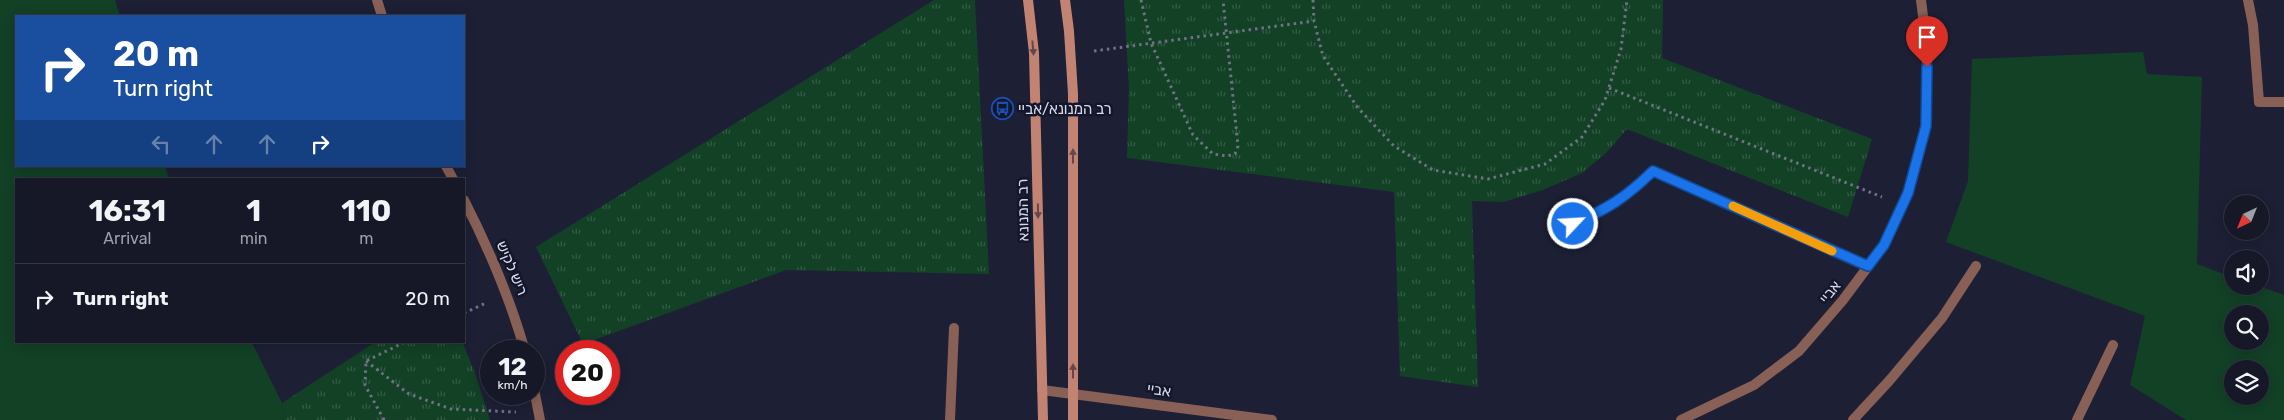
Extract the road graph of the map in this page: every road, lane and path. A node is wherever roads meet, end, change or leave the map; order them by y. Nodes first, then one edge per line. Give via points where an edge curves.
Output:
1 (377, 0) edge
2 (1028, 0) edge
3 (1065, 0) edge
4 (1141, 0) edge
5 (1223, 0) edge
6 (1313, 0) edge
7 (1626, 0) edge
8 (1921, 0) edge
9 (2248, 0) edge
10 (382, 15) edge
11 (1314, 21) junction
12 (1226, 33) junction
13 (1151, 43) junction
14 (1070, 55) junction
15 (1609, 88) junction
16 (2284, 102) edge
17 (465, 202) edge
18 (1903, 205) junction
19 (1573, 224) dead end
20 (1868, 266) junction
21 (1976, 266) dead end
22 (954, 328) dead end
23 (522, 340) edge
24 (403, 343) edge
25 (2113, 345) dead end
26 (366, 361) junction
27 (1042, 390) junction
28 (1073, 394) junction
29 (539, 417) edge
30 (384, 420) edge
31 (950, 420) edge
32 (1043, 420) edge
33 (1073, 420) edge
34 (1272, 420) edge
35 (1681, 420) edge
36 (1853, 420) edge
37 (2077, 420) edge

1 - 10 street
2 -> 27 street, רב המנונא via 1034,54
3 - 14 street
4 - 13 path
5 - 12 path
6 - 11 path
7 - 15 path via 1620,49
8 - 18 street, אביי via 1927,48 1926,126
9 - 16 street via 2259,102
11 - 12 path
11 - 15 path via 1323,56 1358,108 1394,146 1433,170 1488,179 1545,164 1582,137
12 - 13 path
12 - 13 path via 1238,146 1235,154 1227,156 1213,154 1193,135
13 - 14 path
28 -> 14 street via 1073,94
15 - 18 path
17 - 23 street, ריש לקיש via 507,292
18 - 20 street, אביי via 1884,245
19 - 20 street via 1629,195 1653,171
20 - 35 street, אביי via 1798,351 1754,385
21 - 36 street via 1942,318
22 - 31 street
24 - 26 path
25 - 37 street
26 - 29 path via 409,394 450,409
26 - 30 path via 365,385
27 - 28 street, אביי
27 - 32 street, רב המנונא
28 - 33 street
28 - 34 street, אביי

